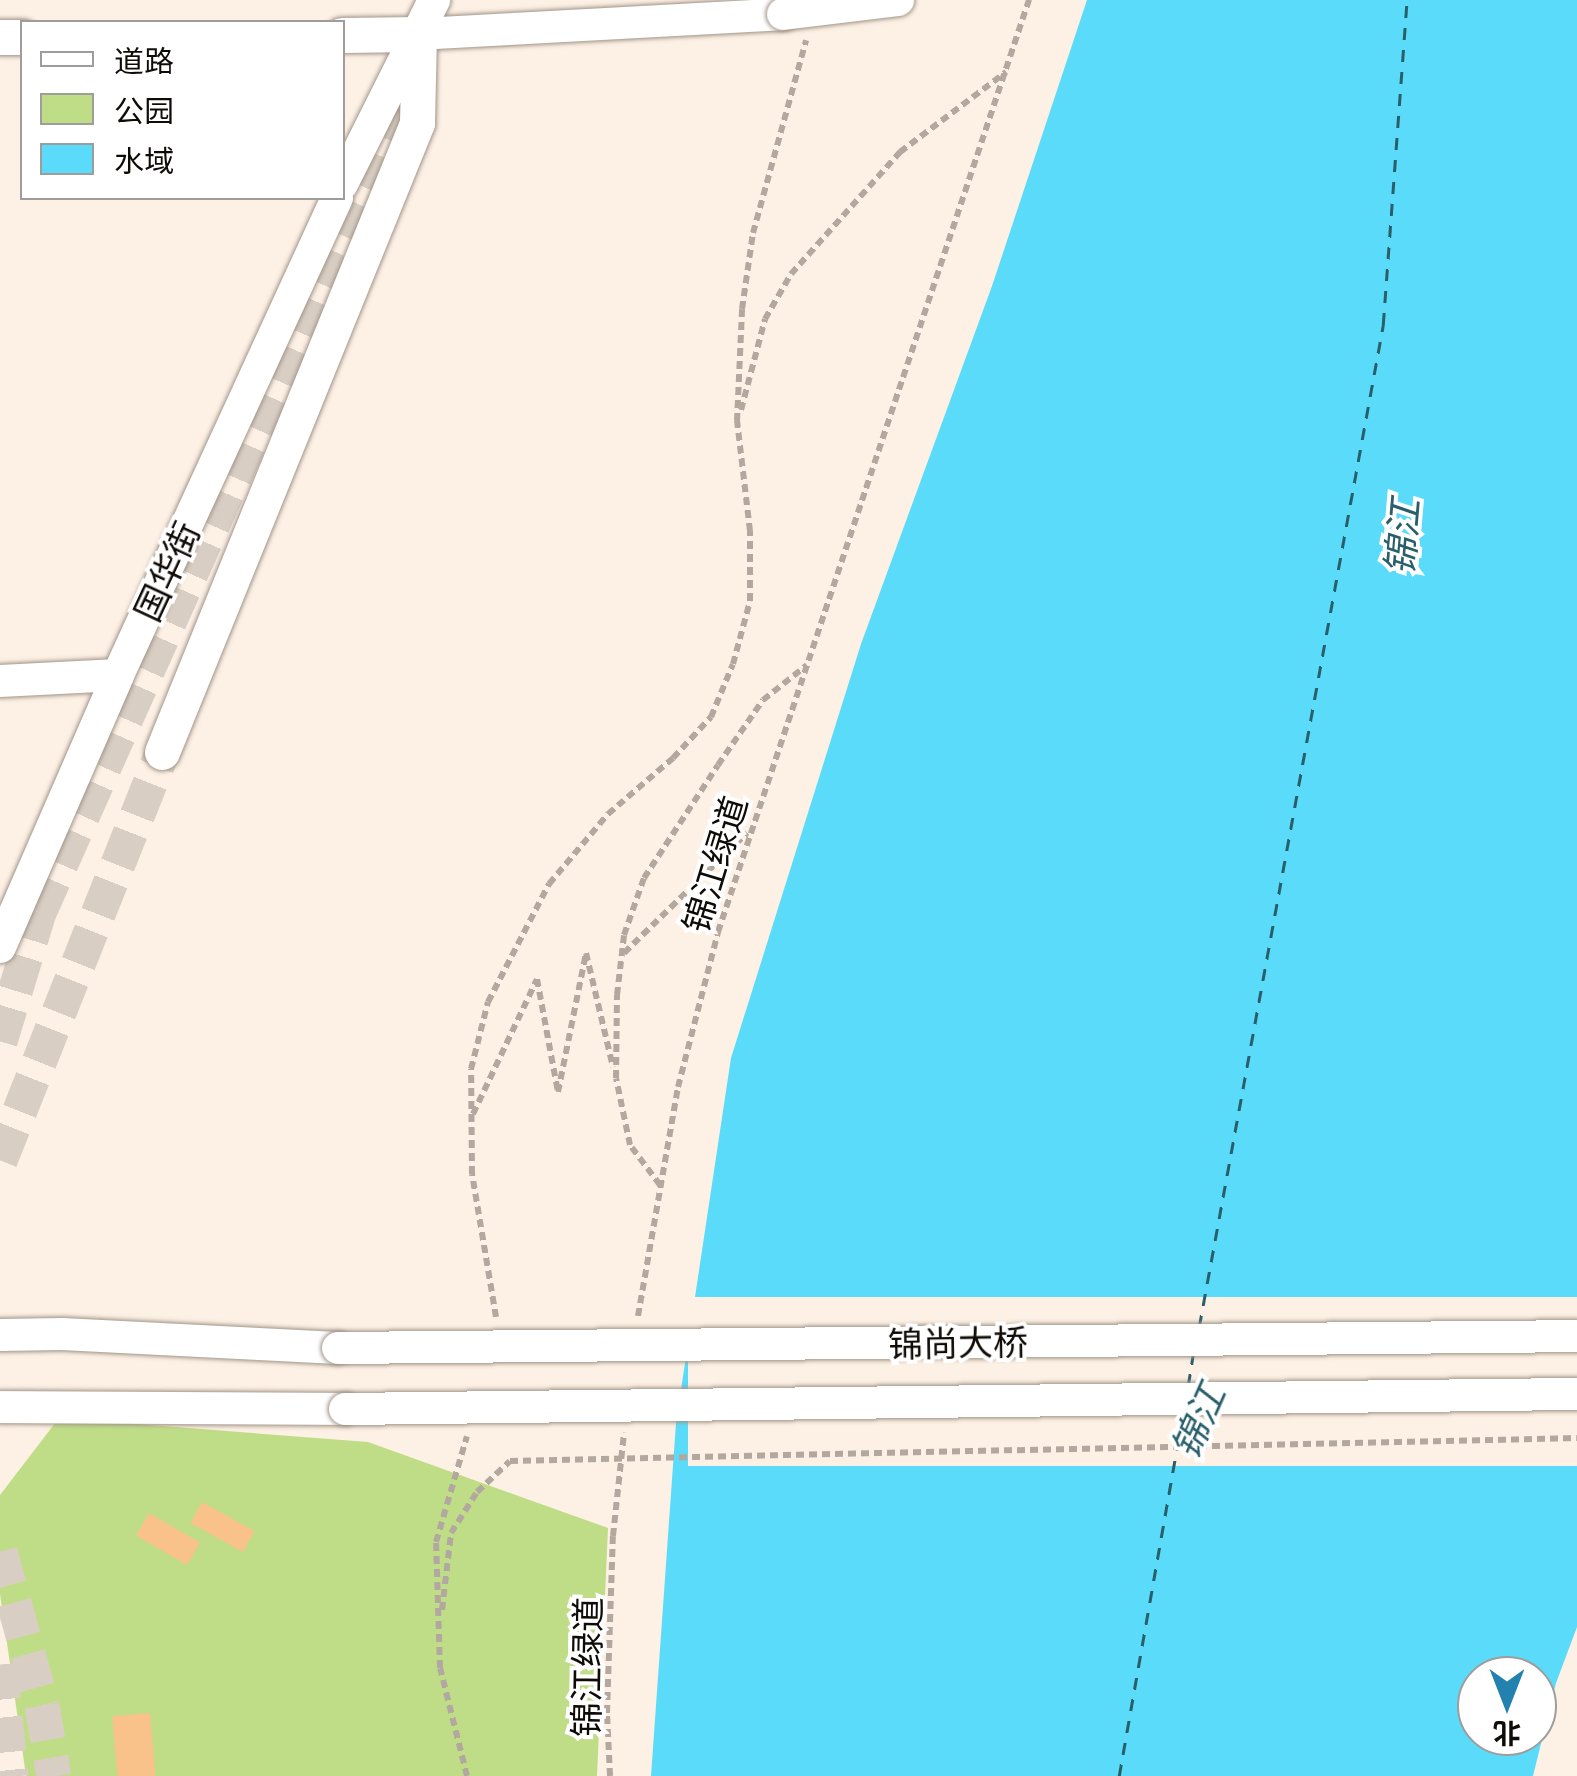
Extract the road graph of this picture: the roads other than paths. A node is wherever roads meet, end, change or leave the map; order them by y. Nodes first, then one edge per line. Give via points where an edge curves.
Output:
1 (434, 0) edge
2 (898, 0) edge
3 (345, 34) edge
4 (419, 34) junction
5 (345, 178) edge
6 (335, 200) edge
7 (118, 675) junction
8 (0, 681) edge
9 (162, 752) tunnel mouth
10 (0, 947) edge
11 (0, 1335) edge
12 (1577, 1336) edge
13 (1577, 1394) edge
14 (0, 1407) edge

1 - 4 street
2 - 4 street, bridge via 795,24
3 - 4 main road
4 - 5 street
4 - 9 main road via 417,123
6 - 7 street, 国华街
7 - 8 street
7 - 10 street, 国华街
11 - 12 street, 锦尚大桥, bridge via 338,1348
13 - 14 street, 锦尚大桥, bridge

